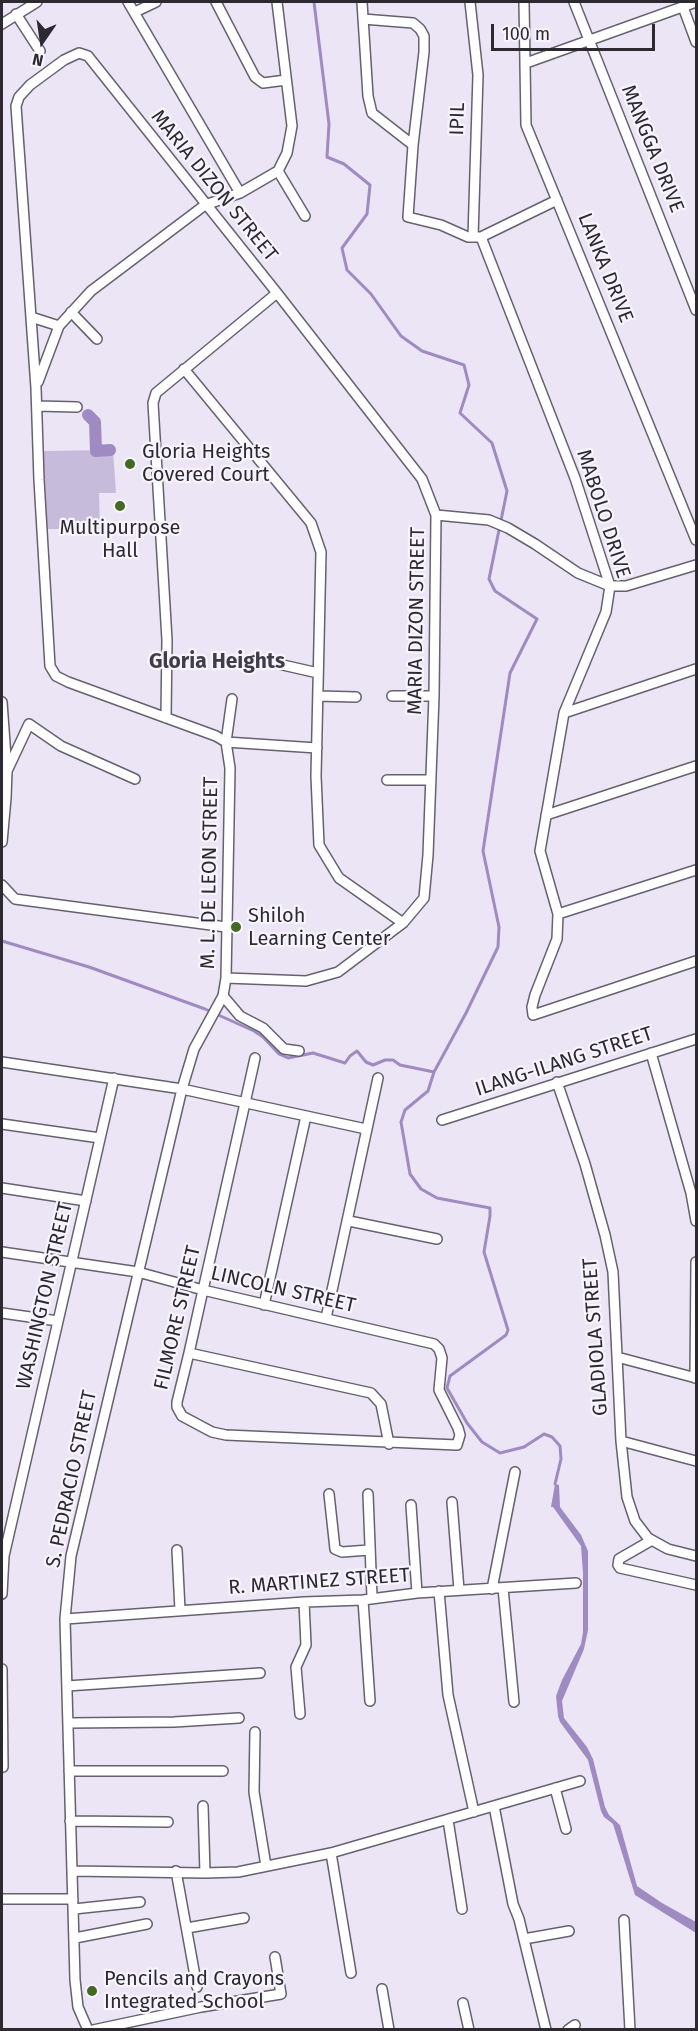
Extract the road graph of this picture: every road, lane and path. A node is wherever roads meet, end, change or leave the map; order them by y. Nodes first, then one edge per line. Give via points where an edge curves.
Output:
1 (37, 2) edge
2 (128, 2) edge
3 (156, 2) edge
4 (216, 2) edge
5 (277, 2) edge
6 (362, 2) edge
7 (470, 2) edge
8 (524, 2) edge
9 (574, 2) edge
10 (696, 2) edge
11 (683, 7) junction
12 (21, 8) edge
13 (135, 12) junction
14 (363, 19) junction
15 (2, 24) edge
16 (589, 40) junction
17 (696, 42) edge
18 (40, 51) dead end
19 (526, 63) junction
20 (286, 80) junction
21 (413, 146) junction
22 (278, 171) junction
23 (240, 193) junction
24 (557, 200) junction
25 (205, 205) junction
26 (305, 216) dead end
27 (477, 237) junction
28 (277, 293) junction
29 (696, 310) edge
30 (71, 312) junction
31 (31, 317) junction
32 (59, 326) junction
33 (97, 339) dead end
34 (183, 369) junction
35 (36, 388) junction
36 (37, 406) junction
37 (77, 407) dead end
38 (436, 515) junction
39 (696, 540) edge
40 (696, 565) edge
41 (610, 586) junction
42 (261, 660) dead end
43 (696, 669) edge
44 (318, 673) junction
45 (318, 696) junction
46 (392, 696) dead end
47 (434, 696) junction
48 (356, 697) dead end
49 (232, 699) dead end
50 (2, 702) edge
51 (564, 713) junction
52 (166, 718) junction
53 (226, 742) junction
54 (317, 748) junction
55 (696, 766) edge
56 (7, 771) junction
57 (135, 779) dead end
58 (387, 780) dead end
59 (431, 780) junction
60 (546, 815) junction
61 (2, 842) edge
62 (696, 870) edge
63 (2, 885) edge
64 (558, 914) junction
65 (403, 923) junction
66 (226, 927) junction
67 (696, 961) edge
68 (226, 978) junction
69 (222, 1000) junction
70 (211, 1021) joint
71 (696, 1039) edge
72 (299, 1051) dead end
73 (651, 1053) junction
74 (255, 1058) dead end
75 (2, 1062) edge
76 (114, 1078) junction
77 (378, 1078) dead end
78 (557, 1082) junction
79 (182, 1089) junction
80 (245, 1103) junction
81 (306, 1116) junction
82 (442, 1120) dead end
83 (2, 1124) edge
84 (366, 1130) junction
85 (100, 1138) junction
86 (2, 1188) edge
87 (86, 1201) junction
88 (349, 1221) junction
89 (696, 1221) edge
90 (436, 1239) dead end
91 (2, 1252) edge
92 (73, 1262) junction
93 (696, 1262) edge
94 (138, 1272) junction
95 (202, 1290) junction
96 (264, 1305) junction
97 (2, 1313) edge
98 (326, 1318) junction
99 (58, 1321) junction
100 (189, 1353) junction
101 (617, 1357) junction
102 (696, 1378) edge
103 (621, 1441) junction
104 (389, 1444) junction
105 (449, 1446) joint
106 (696, 1461) edge
107 (515, 1472) dead end
108 (329, 1494) dead end
109 (368, 1494) dead end
110 (452, 1502) dead end
111 (411, 1505) dead end
112 (652, 1540) junction
113 (177, 1550) dead end
114 (369, 1550) junction
115 (3, 1556) edge
116 (696, 1556) edge
117 (576, 1582) dead end
118 (696, 1585) edge
119 (503, 1588) junction
120 (492, 1589) junction
121 (459, 1590) junction
122 (439, 1591) junction
123 (417, 1593) junction
124 (2, 1594) edge
125 (367, 1599) junction
126 (304, 1602) junction
127 (180, 1610) junction
128 (65, 1618) junction
129 (2, 1669) edge
130 (260, 1673) dead end
131 (2, 1680) edge
132 (67, 1686) junction
133 (370, 1701) dead end
134 (514, 1702) dead end
135 (300, 1714) dead end
136 (239, 1718) dead end
137 (68, 1723) junction
138 (255, 1731) dead end
139 (2, 1739) edge
140 (3, 1767) dead end
141 (69, 1771) junction
142 (223, 1771) dead end
143 (580, 1781) dead end
144 (555, 1788) junction
145 (203, 1806) dead end
146 (494, 1806) junction
147 (474, 1812) junction
148 (448, 1820) junction
149 (70, 1821) junction
150 (168, 1822) dead end
151 (566, 1828) dead end
152 (331, 1852) junction
153 (266, 1866) junction
154 (72, 1871) junction
155 (176, 1871) junction
156 (205, 1873) junction
157 (2, 1899) edge
158 (73, 1899) junction
159 (140, 1902) dead end
160 (74, 1909) junction
161 (462, 1909) dead end
162 (244, 1917) dead end
163 (624, 1920) dead end
164 (147, 1924) dead end
165 (187, 1928) junction
166 (569, 1931) dead end
167 (75, 1938) junction
168 (524, 1939) junction
169 (275, 1957) dead end
170 (351, 1974) dead end
171 (197, 1987) dead end
172 (381, 1989) dead end
173 (463, 2003) dead end
174 (90, 2030) edge
175 (389, 2030) edge
176 (469, 2030) edge
177 (546, 2030) edge
178 (630, 2030) edge

1 - 12 street
2 - 13 street
3 - 13 street
4 - 20 street via 255,77 263,83
5 - 20 street
6 - 14 street
7 - 27 street, IPIL via 478,75
8 - 19 street, LANKA DRIVE
9 - 16 street, MANGGA DRIVE
10 - 11 street
11 - 16 street
11 - 17 street
12 - 15 street
12 - 18 street
13 - 23 street
14 - 21 street via 372,113
14 - 21 street via 413,23 424,36
16 - 19 street
16 - 29 street, MANGGA DRIVE
19 - 24 street, LANKA DRIVE via 526,126
20 - 22 street via 292,126 287,153
21 - 27 street via 408,217
22 - 23 street
22 - 26 street
23 - 25 street
24 - 27 street
24 - 39 street, LANKA DRIVE
25 - 28 street, MARIA DIZON STREET
25 - 30 street via 91,291
25 - 31 street, MARIA DIZON STREET via 88,56 79,53 64,60 30,85 15,106
27 - 41 street, MABOLO DRIVE via 575,478
28 - 34 street
28 - 38 street, MARIA DIZON STREET via 422,479
30 - 32 street
30 - 33 street
31 - 32 street
31 - 35 street
32 - 35 street
34 - 44 street via 311,523 321,552
34 - 52 street via 156,393 153,403 167,640
35 - 36 street
36 - 37 street
36 - 52 street via 50,666 68,682
38 - 41 street via 489,520 578,573
38 - 47 street, MARIA DIZON STREET
40 - 41 street via 626,586
41 - 51 street, MABOLO DRIVE via 606,612
42 - 44 street
43 - 51 street
44 - 45 street
45 - 48 street
45 - 54 street
46 - 47 street
47 - 59 street, MARIA DIZON STREET
49 - 53 street, M. L. DE LEON STREET
50 - 56 street
51 - 60 street, MABOLO DRIVE
52 - 53 street
53 - 54 street
53 - 66 street, M. L. DE LEON STREET via 230,768
54 - 65 street via 319,844 339,879
55 - 60 street
56 - 57 street via 29,724 61,746
56 - 61 street
58 - 59 street
59 - 65 street, MARIA DIZON STREET via 424,898
60 - 64 street, MABOLO DRIVE via 540,851
62 - 64 street
63 - 66 street via 15,899
64 - 67 street, MABOLO DRIVE via 557,939 535,995 533,1015
65 - 68 street, MARIA DIZON STREET via 338,972 306,981
66 - 68 street, M. L. DE LEON STREET
68 - 69 street, M. L. DE LEON STREET
69 - 70 street, M. L. DE LEON STREET
69 - 72 street via 240,1016 263,1028 284,1049
70 - 79 street, S. PEDRACIO STREET via 194,1049
71 - 73 street, ILANG-ILANG STREET
73 - 78 street, ILANG-ILANG STREET
73 - 89 street
74 - 80 street, FILMORE STREET
75 - 76 street
76 - 79 street
76 - 85 street, WASHINGTON STREET
77 - 84 street
78 - 82 street, ILANG-ILANG STREET
78 - 101 street, GLADIOLA STREET via 605,1235 613,1272
79 - 80 street
79 - 94 street, S. PEDRACIO STREET
80 - 81 street
80 - 95 street, FILMORE STREET
81 - 84 street
81 - 96 street
83 - 85 street
84 - 88 street
85 - 87 street, WASHINGTON STREET
86 - 87 street
87 - 92 street, WASHINGTON STREET
88 - 90 street
88 - 98 street
91 - 92 street, LINCOLN STREET
92 - 94 street, LINCOLN STREET
92 - 99 street, WASHINGTON STREET
93 - 102 street
94 - 95 street, LINCOLN STREET
94 - 128 street, S. PEDRACIO STREET via 71,1556
95 - 96 street, LINCOLN STREET
95 - 100 street, FILMORE STREET
96 - 98 street, LINCOLN STREET
97 - 99 street
98 - 105 street, LINCOLN STREET via 434,1344 440,1349 439,1390 460,1435 457,1445
99 - 115 street, WASHINGTON STREET
100 - 104 street via 371,1393 381,1404
100 - 104 street, FILMORE STREET via 177,1407 182,1416 212,1432
101 - 102 street
101 - 103 street, GLADIOLA STREET
103 - 106 street
103 - 112 street, GLADIOLA STREET via 627,1497 634,1521
104 - 105 street, FILMORE STREET
107 - 120 street
108 - 114 street via 335,1549
109 - 114 street
110 - 121 street
111 - 123 street
112 - 116 street, GLADIOLA STREET
112 - 118 street via 619,1559 618,1565
113 - 127 street
114 - 125 street
115 - 124 street, WASHINGTON STREET
117 - 119 street, R. MARTINEZ STREET
119 - 120 street, R. MARTINEZ STREET
119 - 134 street
120 - 121 street, R. MARTINEZ STREET
121 - 122 street, R. MARTINEZ STREET
122 - 123 street, R. MARTINEZ STREET
122 - 147 street via 448,1695
123 - 125 street, R. MARTINEZ STREET
125 - 126 street, R. MARTINEZ STREET
125 - 133 street
126 - 127 street, R. MARTINEZ STREET
126 - 135 street via 306,1646 296,1668
127 - 128 street, R. MARTINEZ STREET
128 - 132 street, S. PEDRACIO STREET
129 - 131 street
130 - 132 street
131 - 139 street
132 - 137 street, S. PEDRACIO STREET
136 - 137 street
137 - 141 street, S. PEDRACIO STREET
138 - 153 street via 254,1792
139 - 140 street
141 - 142 street
141 - 149 street, S. PEDRACIO STREET
143 - 144 street
144 - 146 street
144 - 151 street
145 - 156 street
146 - 147 street
146 - 168 street via 513,1905
147 - 148 street
148 - 152 street
148 - 161 street
149 - 150 street
149 - 154 street, S. PEDRACIO STREET
152 - 153 street
152 - 170 street
153 - 156 street
154 - 155 street
154 - 158 street, S. PEDRACIO STREET
155 - 156 street
155 - 165 street
157 - 158 street
158 - 160 street, S. PEDRACIO STREET
159 - 160 street
160 - 167 street, S. PEDRACIO STREET
162 - 165 street
163 - 178 street
164 - 167 street
165 - 171 street
166 - 168 street
167 - 174 street, S. PEDRACIO STREET via 78,2007
168 - 177 street
169 - 174 street via 281,1994
172 - 175 street
173 - 176 street

